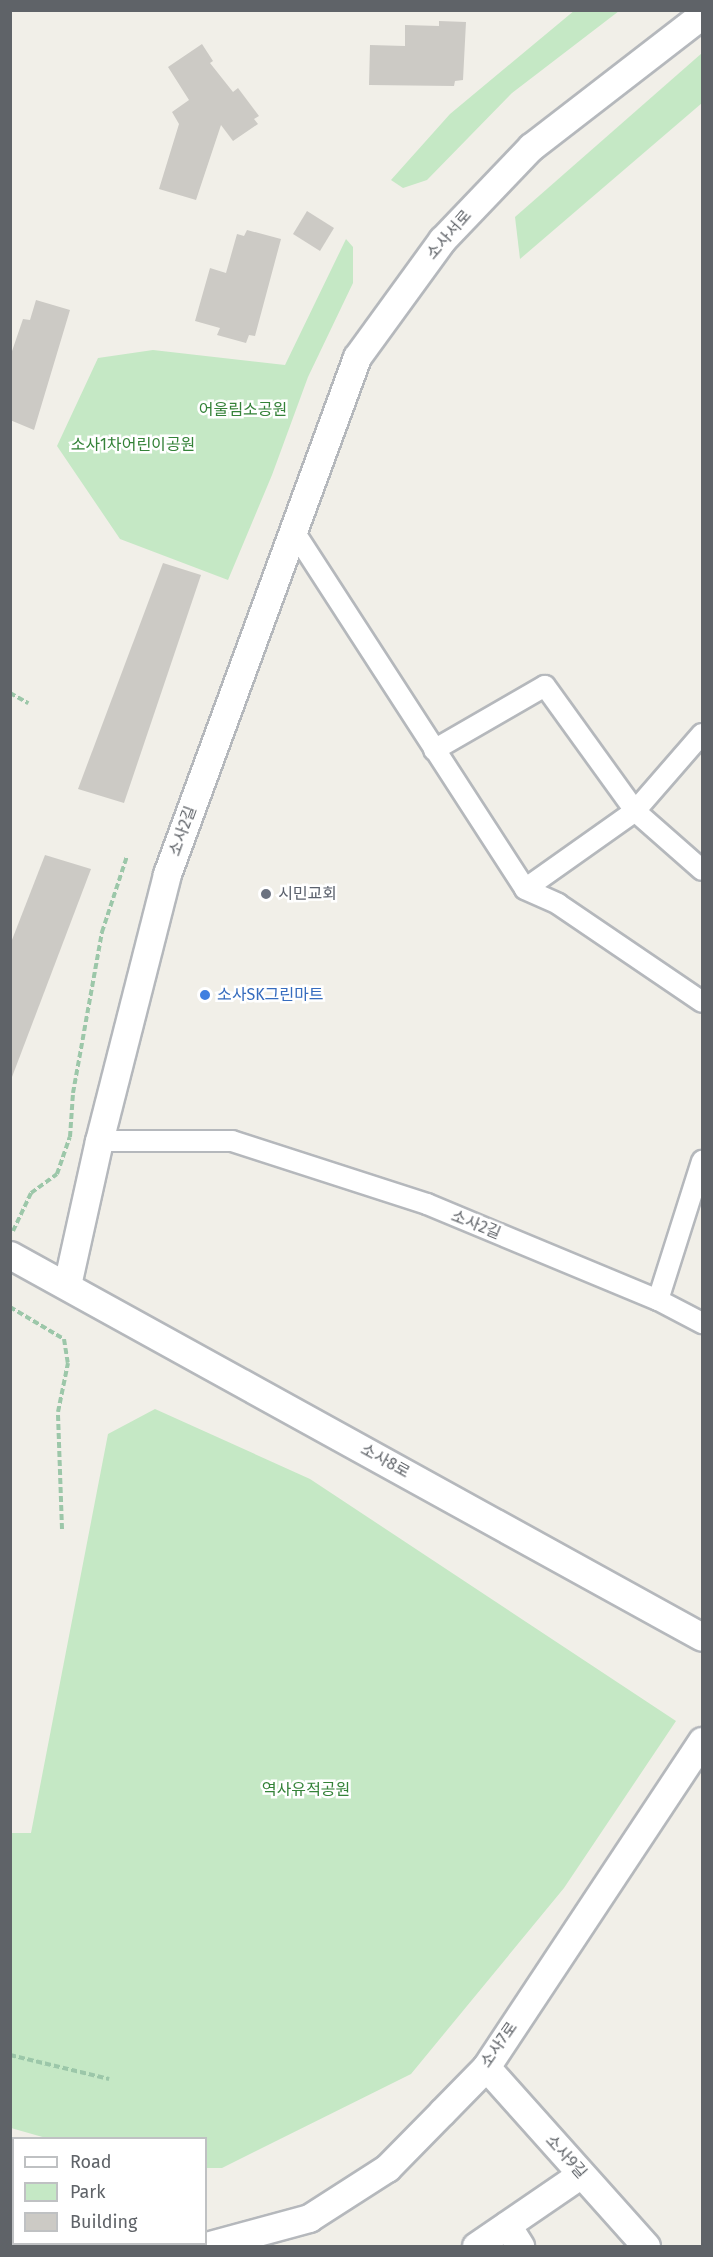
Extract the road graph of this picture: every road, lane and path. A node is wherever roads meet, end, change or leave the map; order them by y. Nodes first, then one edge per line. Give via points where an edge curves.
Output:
1 (702, 15) edge
2 (293, 530) junction
3 (10, 693) edge
4 (28, 703) dead end
5 (702, 734) edge
6 (434, 750) junction
7 (635, 811) junction
8 (127, 856) dead end
9 (702, 870) edge
10 (525, 889) junction
11 (702, 1002) edge
12 (99, 1141) junction
13 (702, 1161) edge
14 (10, 1238) edge
15 (10, 1255) edge
16 (68, 1285) junction
17 (658, 1300) junction
18 (10, 1308) edge
19 (702, 1323) edge
20 (68, 1363) junction
21 (64, 1385) dead end
22 (62, 1529) dead end
23 (702, 1637) edge
24 (702, 1741) edge
25 (10, 2055) edge
26 (486, 2067) junction
27 (109, 2079) dead end
28 (581, 2174) junction
29 (514, 2236) edge
30 (206, 2247) edge
31 (477, 2247) edge
32 (646, 2247) edge

1 - 2 street, 소사서로 via 531,147 441,240 357,357
2 - 6 street
2 - 12 street, 소사2길 via 168,874
3 - 4 path
5 - 7 street
6 - 7 street via 545,686
6 - 10 street
7 - 9 street
7 - 10 street
8 - 14 path via 102,932 73,1093 70,1137 57,1174 31,1192
10 - 11 street via 558,904
12 - 16 street, 소사2길
12 - 17 street, 소사2길 via 232,1141 427,1204
13 - 17 street
15 - 16 street, 소사8로
16 - 23 street, 소사8로
17 - 19 street, 소사2길
18 - 20 path via 63,1339
20 - 21 path
20 - 22 path via 58,1412
24 - 26 street, 소사7로
25 - 27 path
26 - 28 street, 소사9길
26 - 30 street, 소사7로 via 387,2168 309,2218
28 - 29 street
28 - 32 street, 소사9길
29 - 31 street

